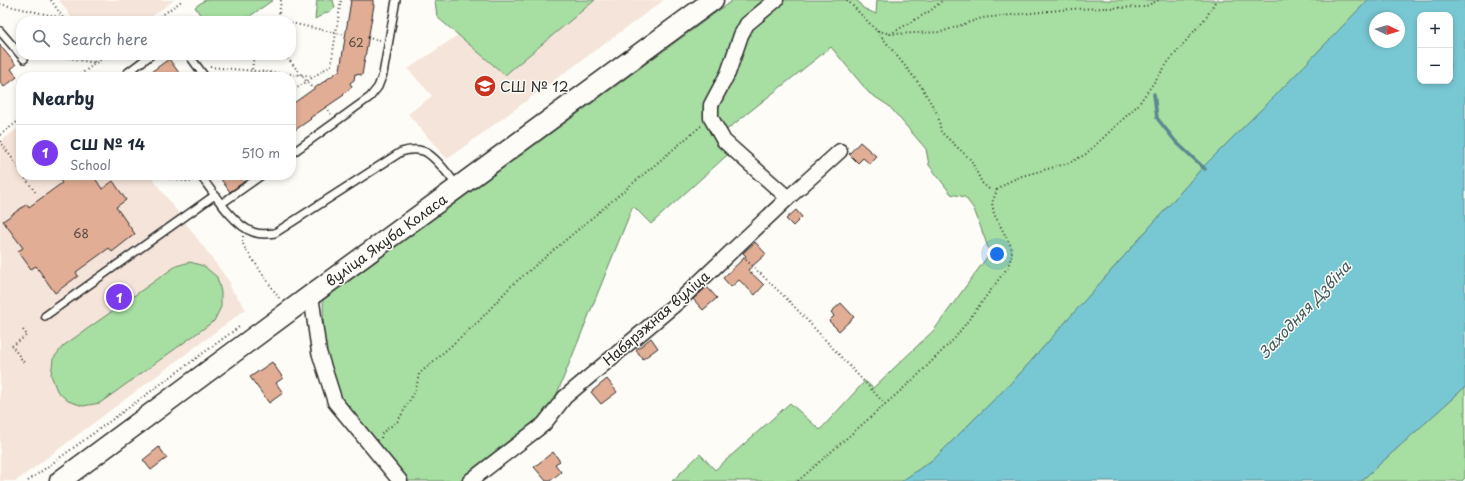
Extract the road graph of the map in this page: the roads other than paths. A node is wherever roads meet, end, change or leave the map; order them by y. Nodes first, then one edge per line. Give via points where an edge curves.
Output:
1 (396, 0) edge
2 (713, 0) edge
3 (776, 0) edge
4 (0, 31) edge
5 (16, 50) edge
6 (144, 60) edge
7 (193, 60) edge
8 (127, 72) edge
9 (201, 72) edge
10 (296, 150) edge
11 (840, 151) dead end
12 (204, 180) edge
13 (255, 180) edge
14 (458, 187) junction
15 (215, 195) junction
16 (788, 198) junction
17 (222, 204) junction
18 (311, 295) junction
19 (45, 316) dead end
20 (60, 481) edge
21 (400, 481) edge
22 (470, 481) edge

1 - 10 lane via 383,74 378,87 370,98
2 - 14 street, вуліца Якуба Коласа
3 - 16 street via 747,24 712,105 711,118 724,141
4 - 5 lane
6 - 8 lane
7 - 9 lane
11 - 16 street, Набярэжная вуліца
12 - 15 lane
13 - 17 lane
14 - 17 lane via 432,157 423,151 411,150 400,152 275,233 265,235 242,227
14 - 18 street, вуліца Якуба Коласа
15 - 17 lane
15 - 19 lane
16 - 22 street, Набярэжная вуліца via 678,302 565,397 544,424
18 - 20 street, вуліца Якуба Коласа
18 - 21 street via 319,352 335,402

